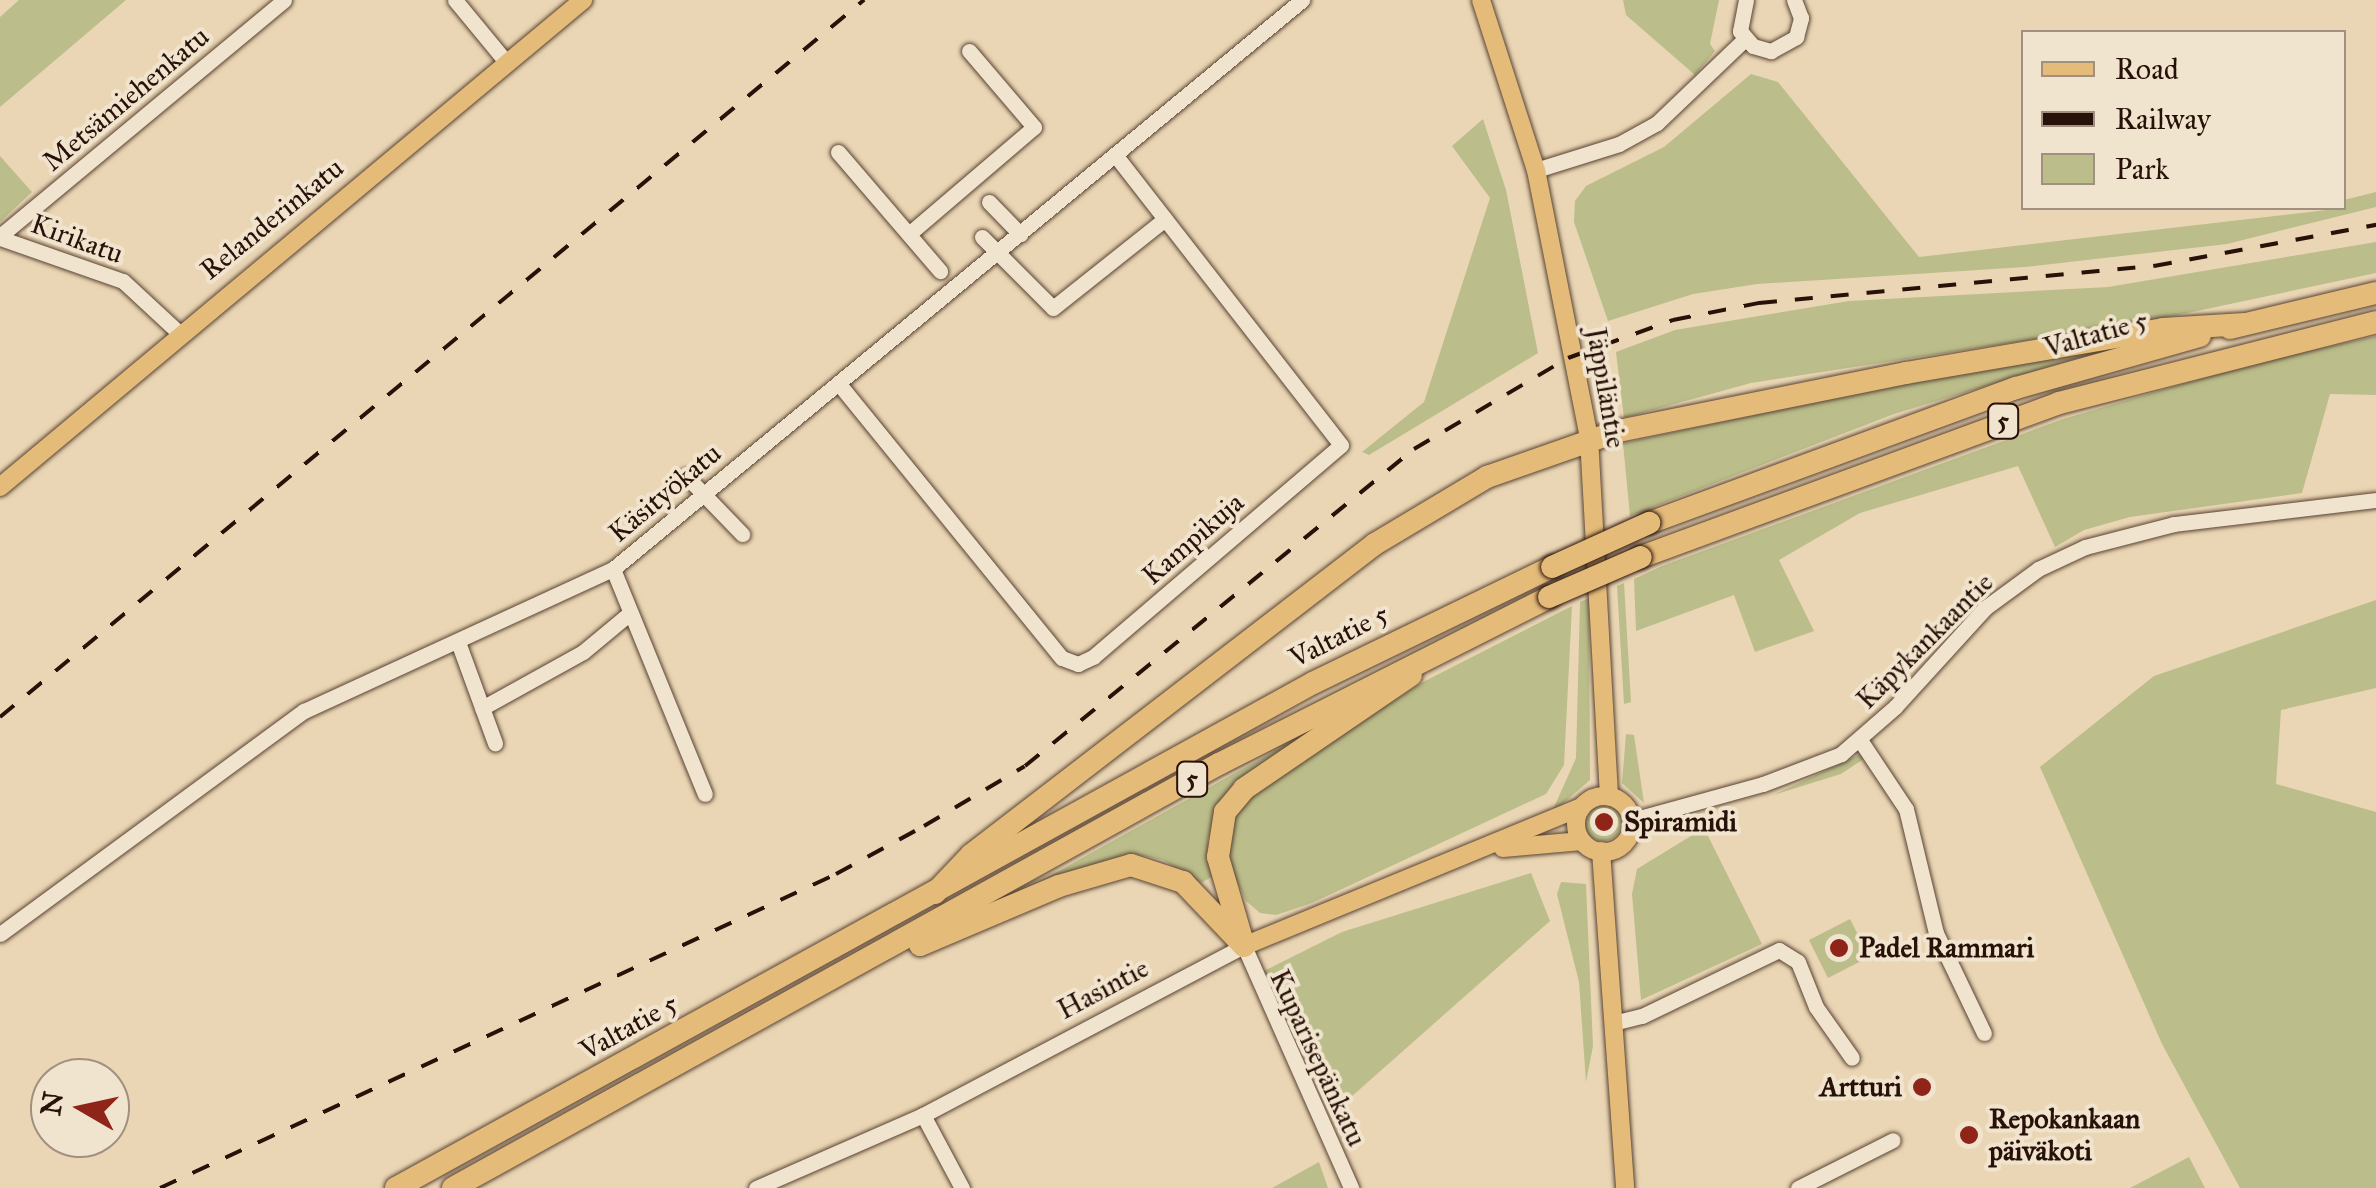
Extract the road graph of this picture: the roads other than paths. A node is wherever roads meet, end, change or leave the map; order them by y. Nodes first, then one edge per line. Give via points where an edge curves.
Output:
1 (284, 0) edge
2 (456, 0) edge
3 (583, 0) edge
4 (1302, 0) edge
5 (1481, 0) edge
6 (1746, 0) edge
7 (1794, 0) edge
8 (1745, 40) junction
9 (969, 51) dead end
10 (508, 63) junction
11 (838, 152) dead end
12 (1115, 156) junction
13 (1536, 170) junction
14 (990, 202) dead end
15 (1164, 219) junction
16 (910, 233) junction
17 (1020, 234) junction
18 (0, 237) edge
19 (982, 238) dead end
20 (998, 252) junction
21 (940, 270) dead end
22 (2376, 293) edge
23 (2376, 322) edge
24 (2245, 324) junction
25 (178, 332) junction
26 (838, 384) junction
27 (1589, 438) junction
28 (686, 476) dead end
29 (0, 487) edge
30 (703, 494) junction
31 (2376, 500) edge
32 (742, 534) dead end
33 (613, 569) junction
34 (630, 613) junction
35 (1458, 641) junction
36 (458, 642) junction
37 (482, 708) junction
38 (1860, 740) junction
39 (495, 743) dead end
40 (704, 794) dead end
41 (1609, 796) junction
42 (1582, 807) junction
43 (1632, 820) junction
44 (1582, 840) junction
45 (1480, 851) junction
46 (1600, 852) junction
47 (934, 894) junction
48 (0, 934) edge
49 (1244, 946) junction
50 (842, 975) junction
51 (1613, 1023) junction
52 (1984, 1033) dead end
53 (1852, 1058) dead end
54 (923, 1115) junction
55 (1893, 1140) dead end
56 (396, 1188) edge
57 (454, 1188) edge
58 (756, 1188) edge
59 (962, 1188) edge
60 (1352, 1188) edge
61 (1625, 1188) edge
62 (1798, 1188) edge

1 - 18 street, Metsämiehenkatu
2 - 10 street
3 - 10 main road, Relanderinkatu
4 - 12 street, Käsityökatu
5 - 13 main road, Jäppiläntie
6 - 8 street via 1738,22
7 - 8 street via 1802,18 1790,44 1762,50
8 - 13 street via 1657,123 1618,144
9 - 16 street via 1034,127
10 - 25 main road, Relanderinkatu
11 - 16 street
12 - 15 street, Kampikuja
12 - 17 street, Käsityökatu
13 - 27 main road, Jäppiläntie
14 - 17 street
15 - 20 street via 1053,308
15 - 26 street, Kampikuja via 1341,445 1093,657 1078,664 1062,658
16 - 21 street
17 - 20 street, Käsityökatu
18 - 25 street, Kirikatu via 124,281
19 - 20 street
20 - 26 street, Käsityökatu
22 - 24 highway, Valtatie 5 / 5
23 - 35 highway, Valtatie 5 / 5, bridge via 2026,414 1641,556
24 - 27 highway via 2164,329 1906,373
24 - 47 highway, Valtatie 5 / 5, bridge via 1999,394 1650,524 1313,682
25 - 29 main road, Relanderinkatu
26 - 30 street, Käsityökatu
27 - 41 main road, Jäppiläntie
27 - 47 highway via 1487,477 1375,544 971,856
28 - 30 street
30 - 32 street
30 - 33 street, Käsityökatu
31 - 38 street, Käpykankaantie via 2174,524 2085,546 2038,568 1985,608
33 - 34 street
33 - 36 street, Käsityökatu
34 - 37 street via 584,652
34 - 40 street
35 - 49 highway via 1233,801 1221,824 1218,856
35 - 50 highway, Valtatie 5 / 5 via 1220,764
36 - 37 street
36 - 48 street, Käsityökatu via 304,712
37 - 39 street
38 - 43 street, Käpykankaantie via 1822,764
38 - 52 street via 1906,809 1936,932
41 - 42 main road
41 - 43 main road via 1624,803
42 - 44 main road via 1576,824
42 - 45 main road, Hasintie
43 - 46 main road via 1625,842
44 - 45 main road, Hasintie
44 - 46 main road
45 - 49 main road, Hasintie
46 - 51 main road
47 - 56 highway, Valtatie 5 / 5
49 - 50 highway via 1183,882 1130,865 1060,886
49 - 54 street, Hasintie
49 - 60 street, Kuparisepänkatu
50 - 57 highway, Valtatie 5 / 5
51 - 53 street via 1642,1016 1774,950 1798,962 1816,1007
51 - 61 main road
54 - 58 street, Hasintie
54 - 59 street
55 - 62 street

